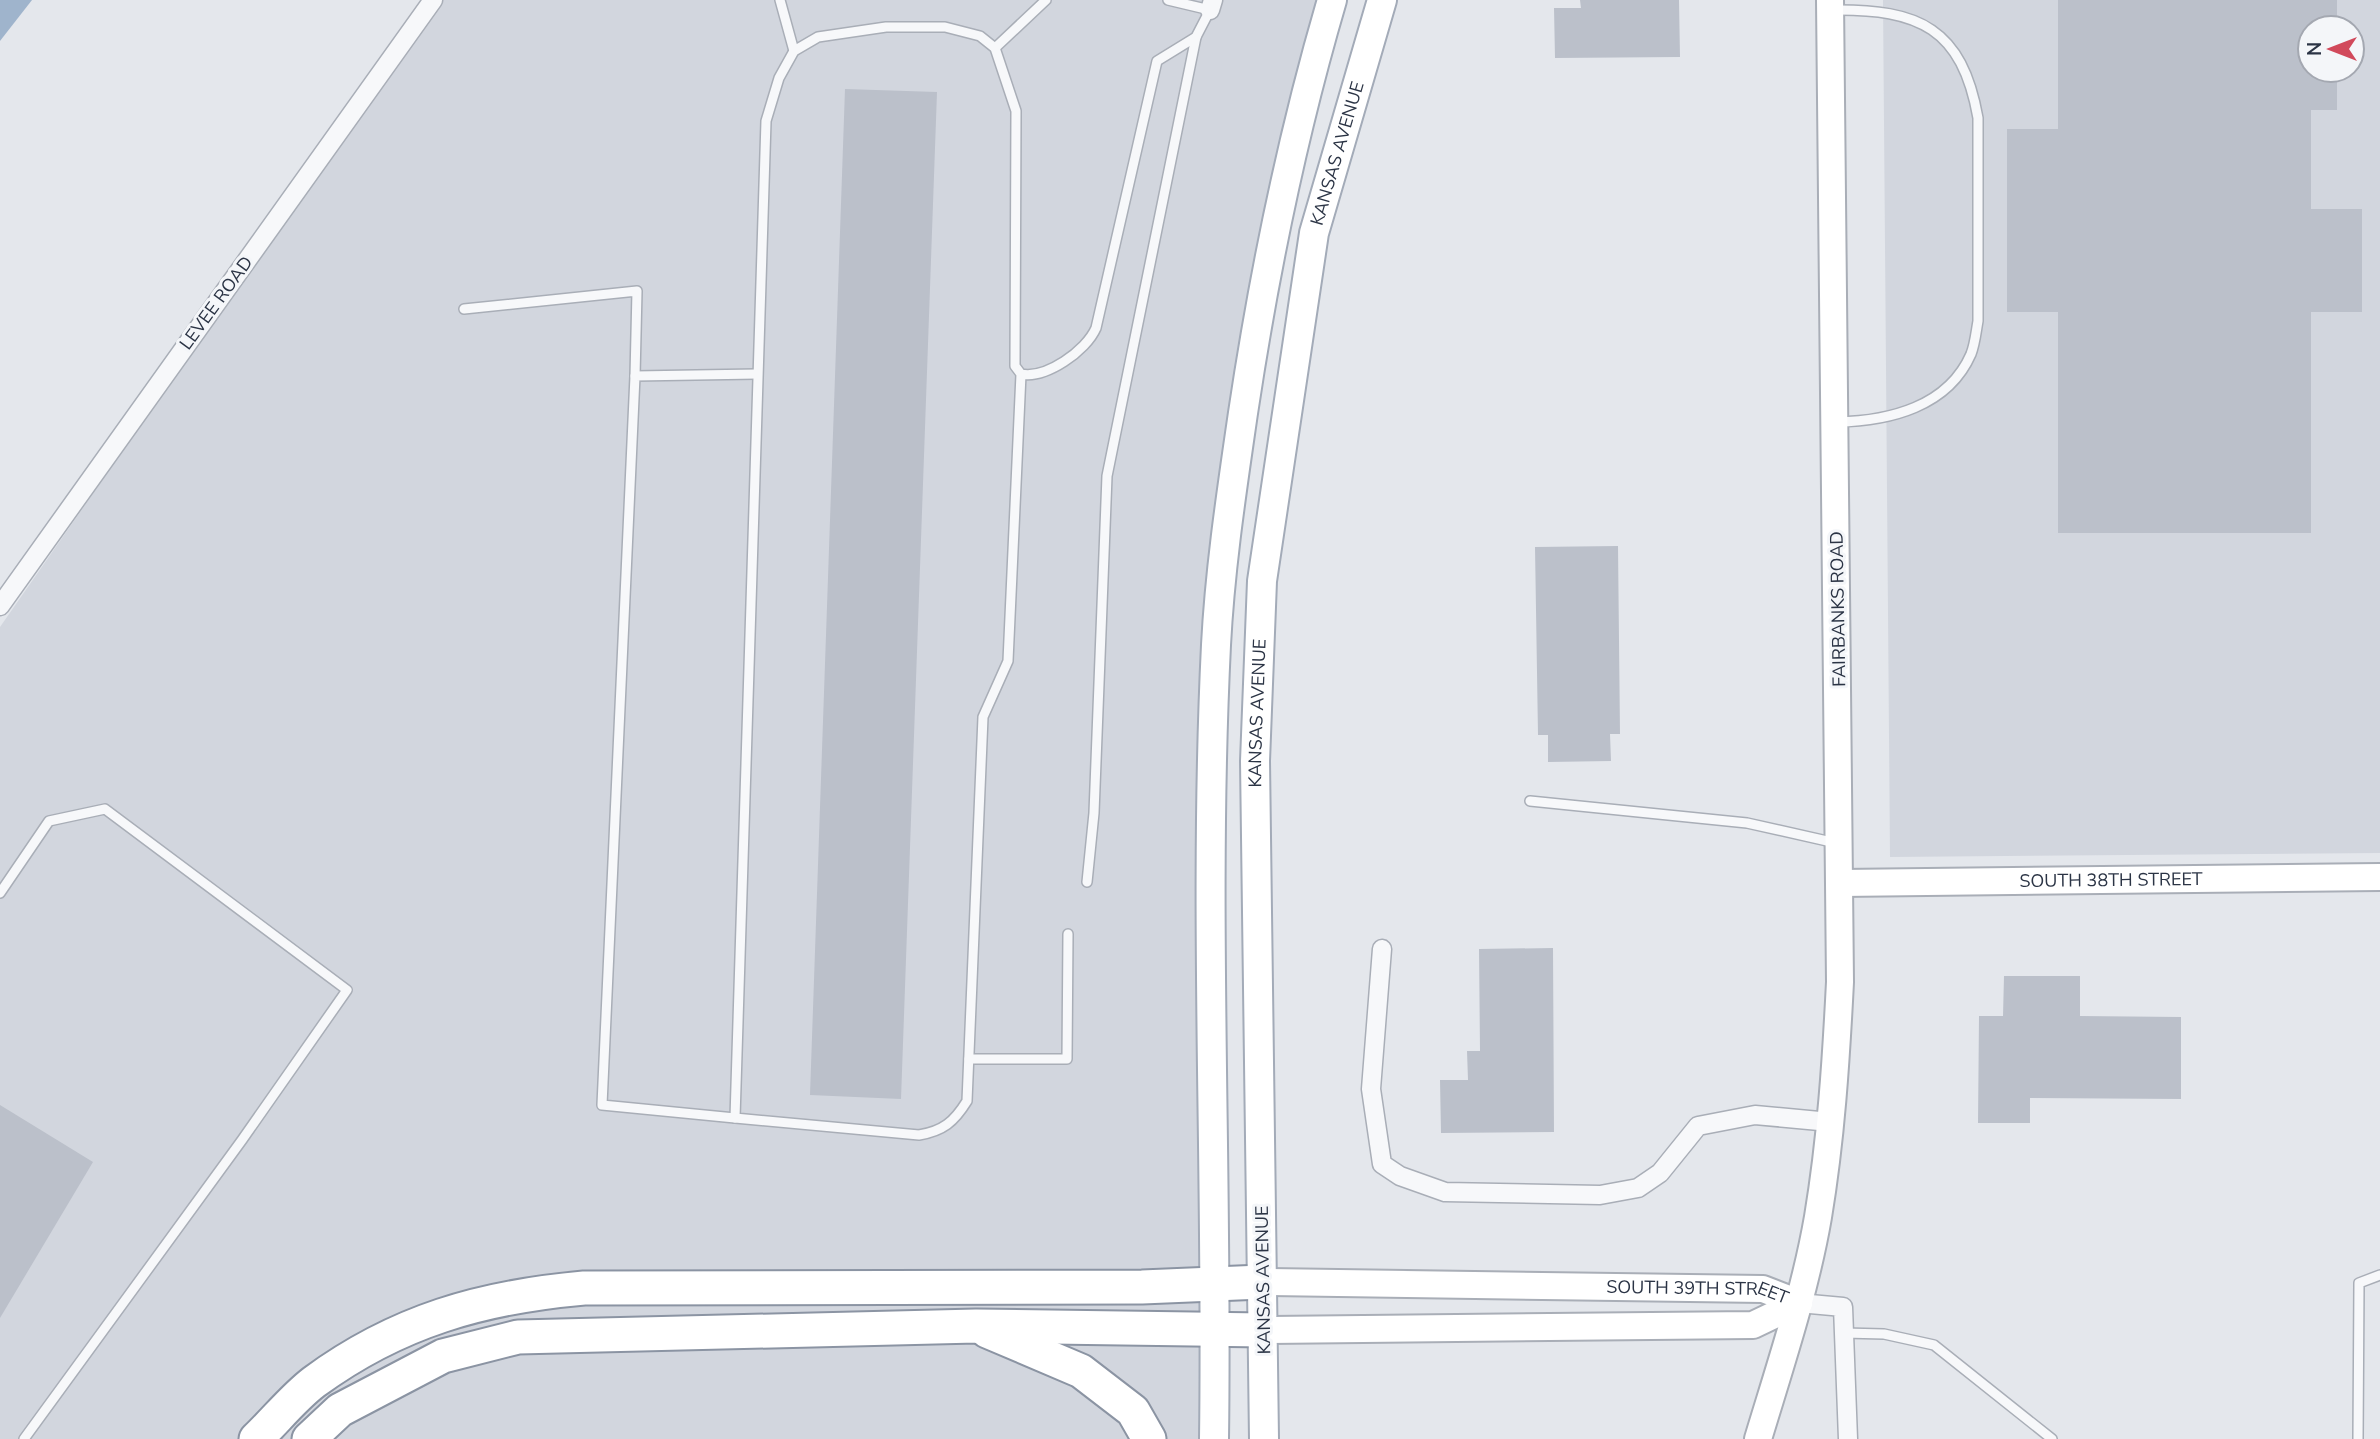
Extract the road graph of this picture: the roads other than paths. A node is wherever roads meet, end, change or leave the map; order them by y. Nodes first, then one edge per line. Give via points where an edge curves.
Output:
1 (433, 0) edge
2 (780, 0) edge
3 (1046, 0) edge
4 (1168, 0) edge
5 (1332, 0) edge
6 (1382, 0) edge
7 (1212, 5) edge
8 (1830, 5) edge
9 (1196, 37) junction
10 (995, 48) junction
11 (794, 51) junction
12 (464, 309) dead end
13 (757, 374) junction
14 (1021, 374) junction
15 (635, 376) junction
16 (1835, 422) junction
17 (0, 606) edge
18 (1530, 801) dead end
19 (1840, 844) junction
20 (2380, 877) edge
21 (1087, 882) dead end
22 (1841, 883) junction
23 (0, 893) edge
24 (1068, 934) dead end
25 (1382, 949) dead end
26 (969, 1059) junction
27 (735, 1118) junction
28 (1830, 1122) junction
29 (2380, 1275) edge
30 (1262, 1282) junction
31 (1217, 1284) junction
32 (1799, 1303) junction
33 (975, 1326) junction
34 (1216, 1327) junction
35 (1264, 1330) junction
36 (1844, 1339) junction
37 (24, 1439) edge
38 (256, 1439) edge
39 (309, 1439) edge
40 (1149, 1439) edge
41 (1214, 1439) edge
42 (1264, 1439) edge
43 (1758, 1439) edge
44 (1848, 1439) edge
45 (2052, 1439) edge
46 (2358, 1439) edge

1 - 17 street, LEVEE ROAD
2 - 11 lane
3 - 10 lane
4 - 7 lane
5 - 31 main road via 1302,100 1260,299 1234,475 1217,640 1211,811
6 - 30 main road, KANSAS AVENUE via 1314,233 1262,581 1255,761
7 - 9 lane
8 - 16 street, FAIRBANKS ROAD
8 - 16 lane via 1895,14 1917,20 1938,34 1959,56 1972,86 1978,118 1978,321 1970,354 1931,400 1900,415
9 - 14 lane via 1157,61 1090,342 1077,354 1039,373
9 - 21 lane via 1107,475 1094,813
10 - 11 lane via 980,36 946,27 886,27 818,37
10 - 14 lane via 1016,111 1015,366
11 - 13 lane via 779,78 766,121
12 - 15 lane via 636,290
13 - 15 lane
13 - 27 lane
14 - 26 lane via 1008,661 982,717
15 - 27 lane via 602,1105
16 - 19 street, FAIRBANKS ROAD
18 - 19 lane via 1747,823
19 - 22 street, FAIRBANKS ROAD
20 - 22 street, SOUTH 38TH STREET
22 - 28 street, FAIRBANKS ROAD via 1840,982
23 - 37 lane via 49,821 105,809 347,990
24 - 26 lane via 1066,1059
25 - 28 street via 1371,1089 1382,1164 1400,1176 1445,1192 1600,1195 1638,1188 1660,1173 1698,1126 1755,1115
26 - 27 lane via 967,1101 956,1118 939,1131 919,1135
28 - 32 street, FAIRBANKS ROAD via 1818,1218
29 - 46 lane via 2359,1283
30 - 31 highway
30 - 32 street, SOUTH 39TH STREET via 1763,1289
30 - 35 main road, KANSAS AVENUE
31 - 34 main road
31 - 38 highway via 584,1288 522,1294 438,1314 371,1344 312,1384
32 - 35 street, SOUTH 39TH STREET via 1753,1325
32 - 36 street via 1843,1307
32 - 43 street, FAIRBANKS ROAD
33 - 34 highway
33 - 39 highway via 518,1337 443,1356 340,1410
33 - 40 highway via 1081,1371 1133,1411
34 - 35 highway
34 - 41 main road
35 - 42 main road, KANSAS AVENUE
36 - 44 street
36 - 45 lane via 1884,1334 1934,1345

